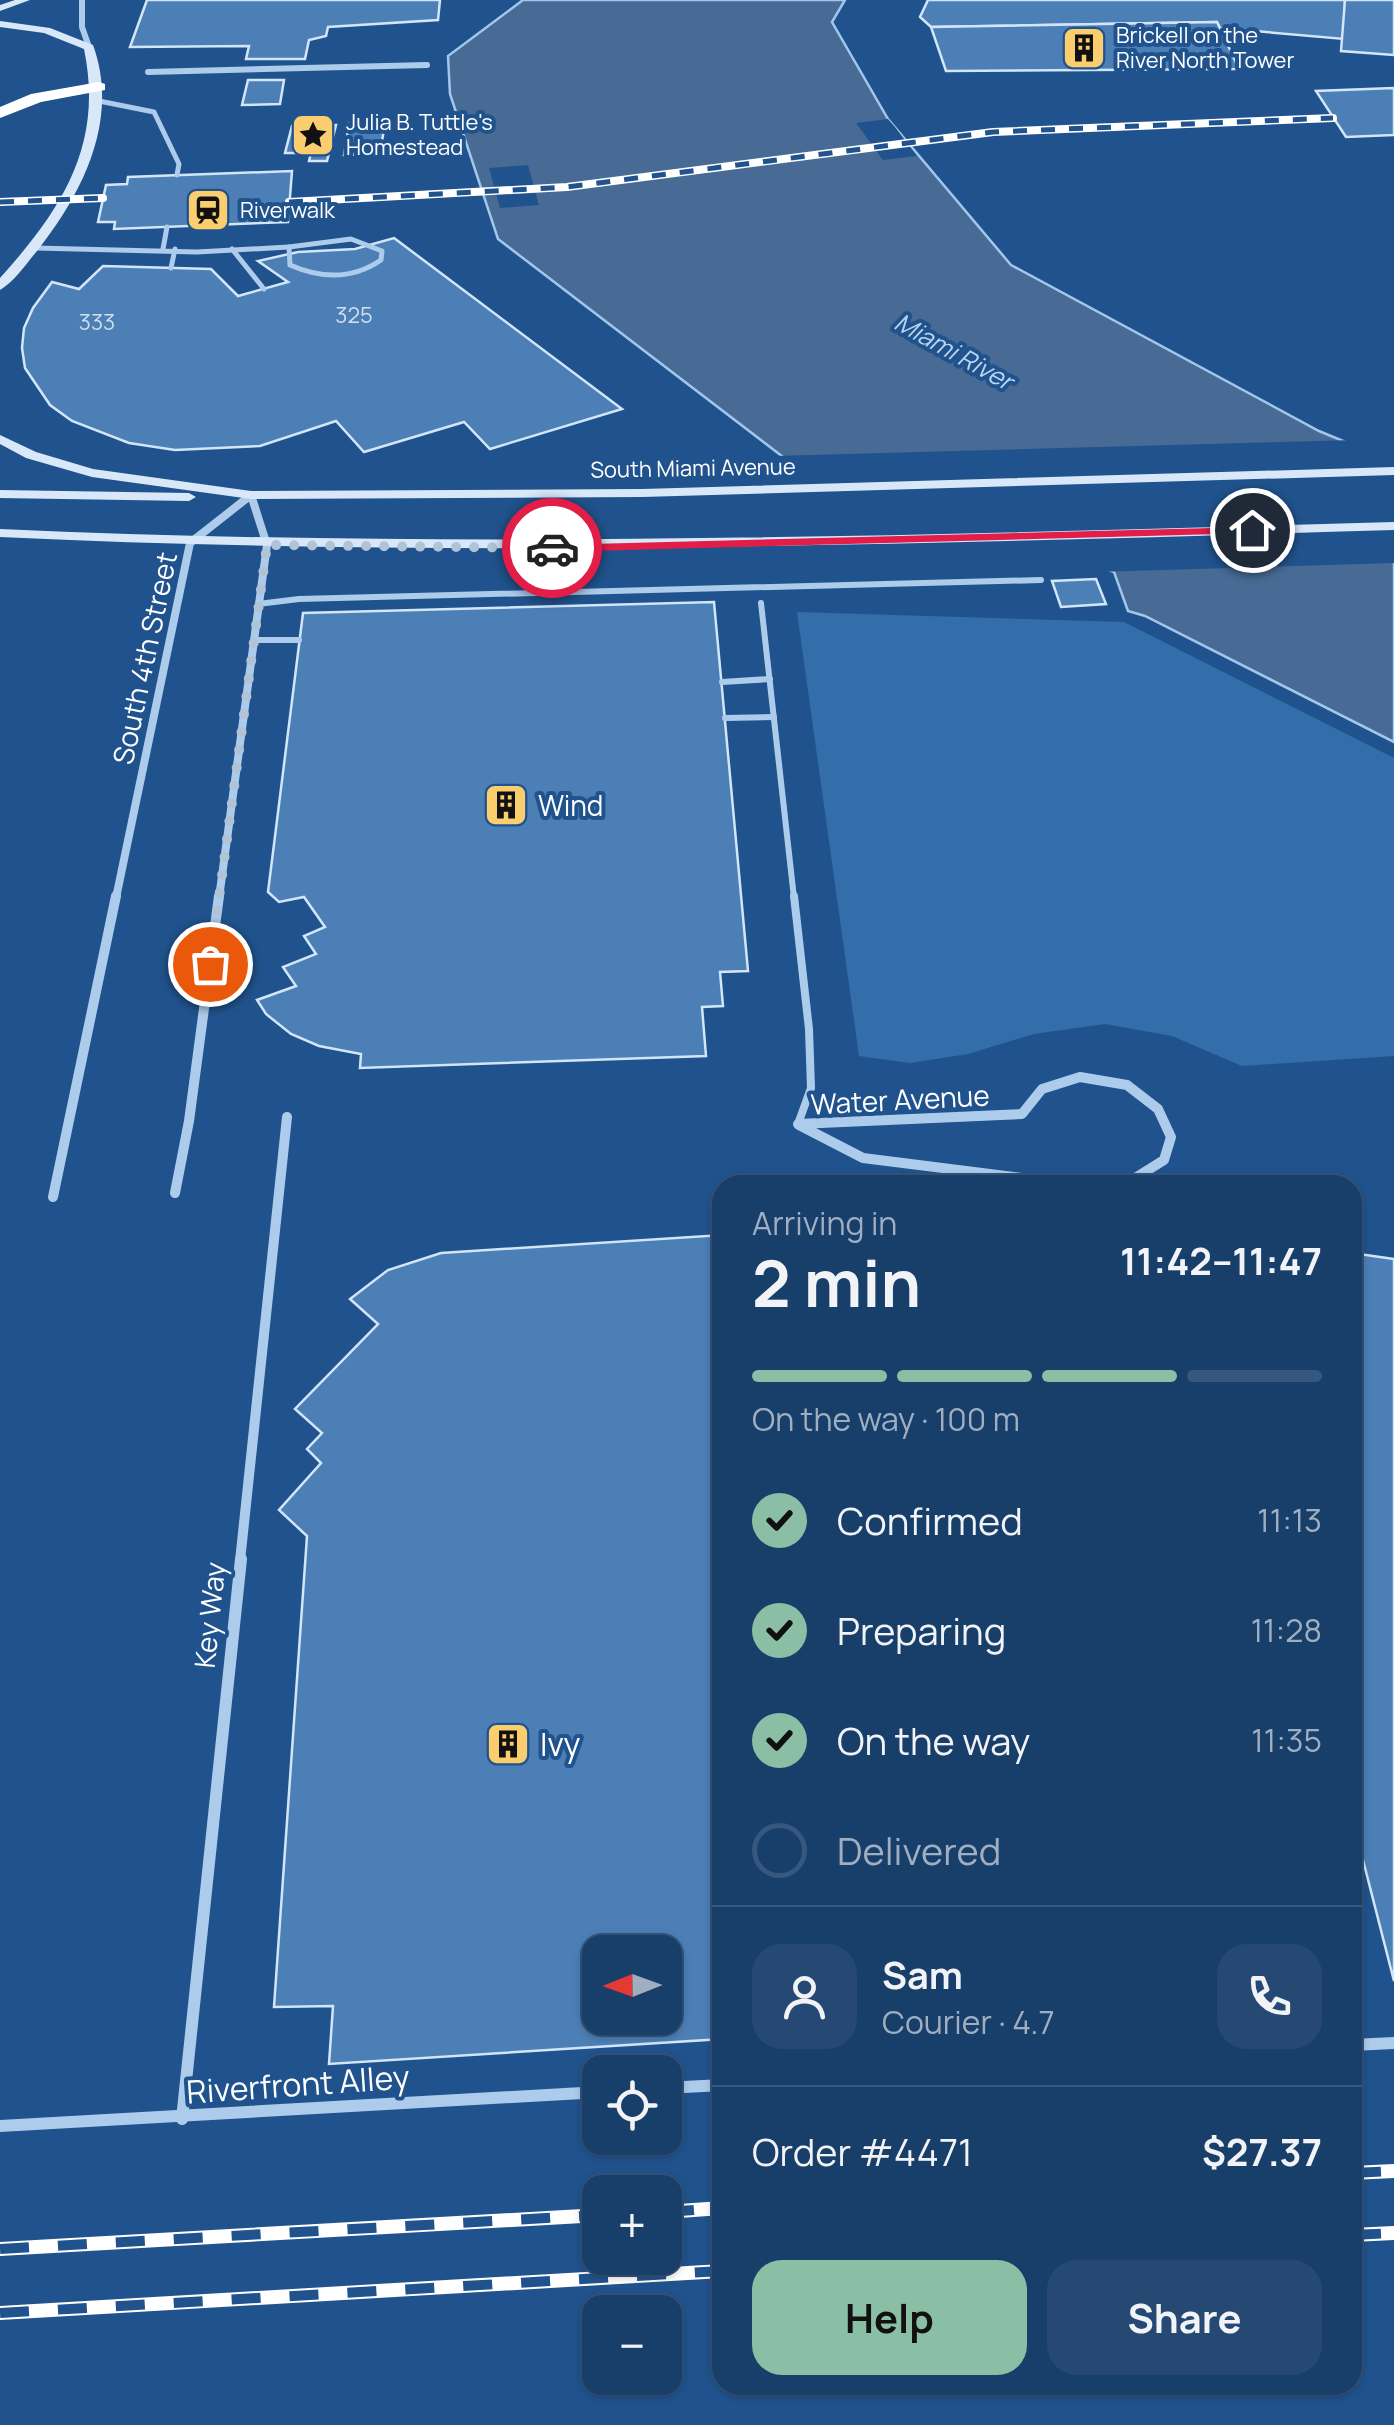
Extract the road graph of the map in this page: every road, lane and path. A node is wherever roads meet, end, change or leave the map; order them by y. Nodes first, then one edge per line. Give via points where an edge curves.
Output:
1 (25, 0) edge
2 (82, 0) edge
3 (0, 8) edge
4 (0, 24) edge
5 (89, 47) junction
6 (427, 65) dead end
7 (148, 72) dead end
8 (99, 94) junction
9 (0, 113) edge
10 (177, 175) dead end
11 (167, 227) dead end
12 (290, 247) junction
13 (35, 248) junction
14 (163, 249) junction
15 (175, 249) junction
16 (232, 249) junction
17 (170, 268) dead end
18 (0, 286) edge
19 (264, 288) dead end
20 (0, 439) edge
21 (1394, 471) edge
22 (0, 494) edge
23 (251, 495) junction
24 (1394, 526) edge
25 (0, 532) edge
26 (190, 543) junction
27 (267, 545) junction
28 (1041, 580) dead end
29 (761, 603) dead end
30 (258, 604) junction
31 (254, 640) junction
32 (300, 640) dead end
33 (770, 680) junction
34 (722, 682) dead end
35 (725, 718) dead end
36 (774, 718) junction
37 (287, 1117) dead end
38 (798, 1124) junction
39 (997, 1175) edge
40 (1142, 1175) edge
41 (176, 1193) dead end
42 (53, 1197) dead end
43 (1394, 2043) edge
44 (1362, 2045) edge
45 (712, 2086) edge
46 (682, 2087) edge
47 (582, 2093) edge
48 (182, 2118) junction
49 (0, 2126) edge

1 - 3 main road
2 - 5 street
4 - 5 main road via 46,30
5 - 8 main road
6 - 7 street
8 - 9 highway via 38,98
8 - 10 lane via 154,112 179,164
8 - 13 main road via 96,129 79,178
11 - 14 lane
12 - 12 lane via 290,266 317,276 371,268 382,251 350,237
12 - 16 lane
13 - 14 lane
13 - 18 main road
14 - 15 lane
15 - 16 lane
15 - 17 lane
16 - 19 lane
20 - 23 main road, South Miami Avenue via 92,473
21 - 23 main road, South Miami Avenue via 642,493
22 - 23 main road
23 - 26 street, South 4th Street
23 - 27 street
24 - 27 main road via 645,547
25 - 26 main road
26 - 27 main road
26 - 42 street, South 4th Street
27 - 30 street
28 - 30 lane
29 - 33 lane
30 - 31 street
31 - 32 lane
31 - 41 street
33 - 34 lane
33 - 36 lane
35 - 36 lane
36 - 38 lane via 810,1029 810,1088
37 - 48 street, Key Way
38 - 39 street, Water Avenue via 862,1158
38 - 40 street, Water Avenue via 1022,1114 1042,1089 1080,1077 1127,1085 1158,1109 1171,1137 1164,1160
43 - 44 street
45 - 46 street
47 - 48 street, Riverfront Alley
48 - 49 street, Riverfront Alley

